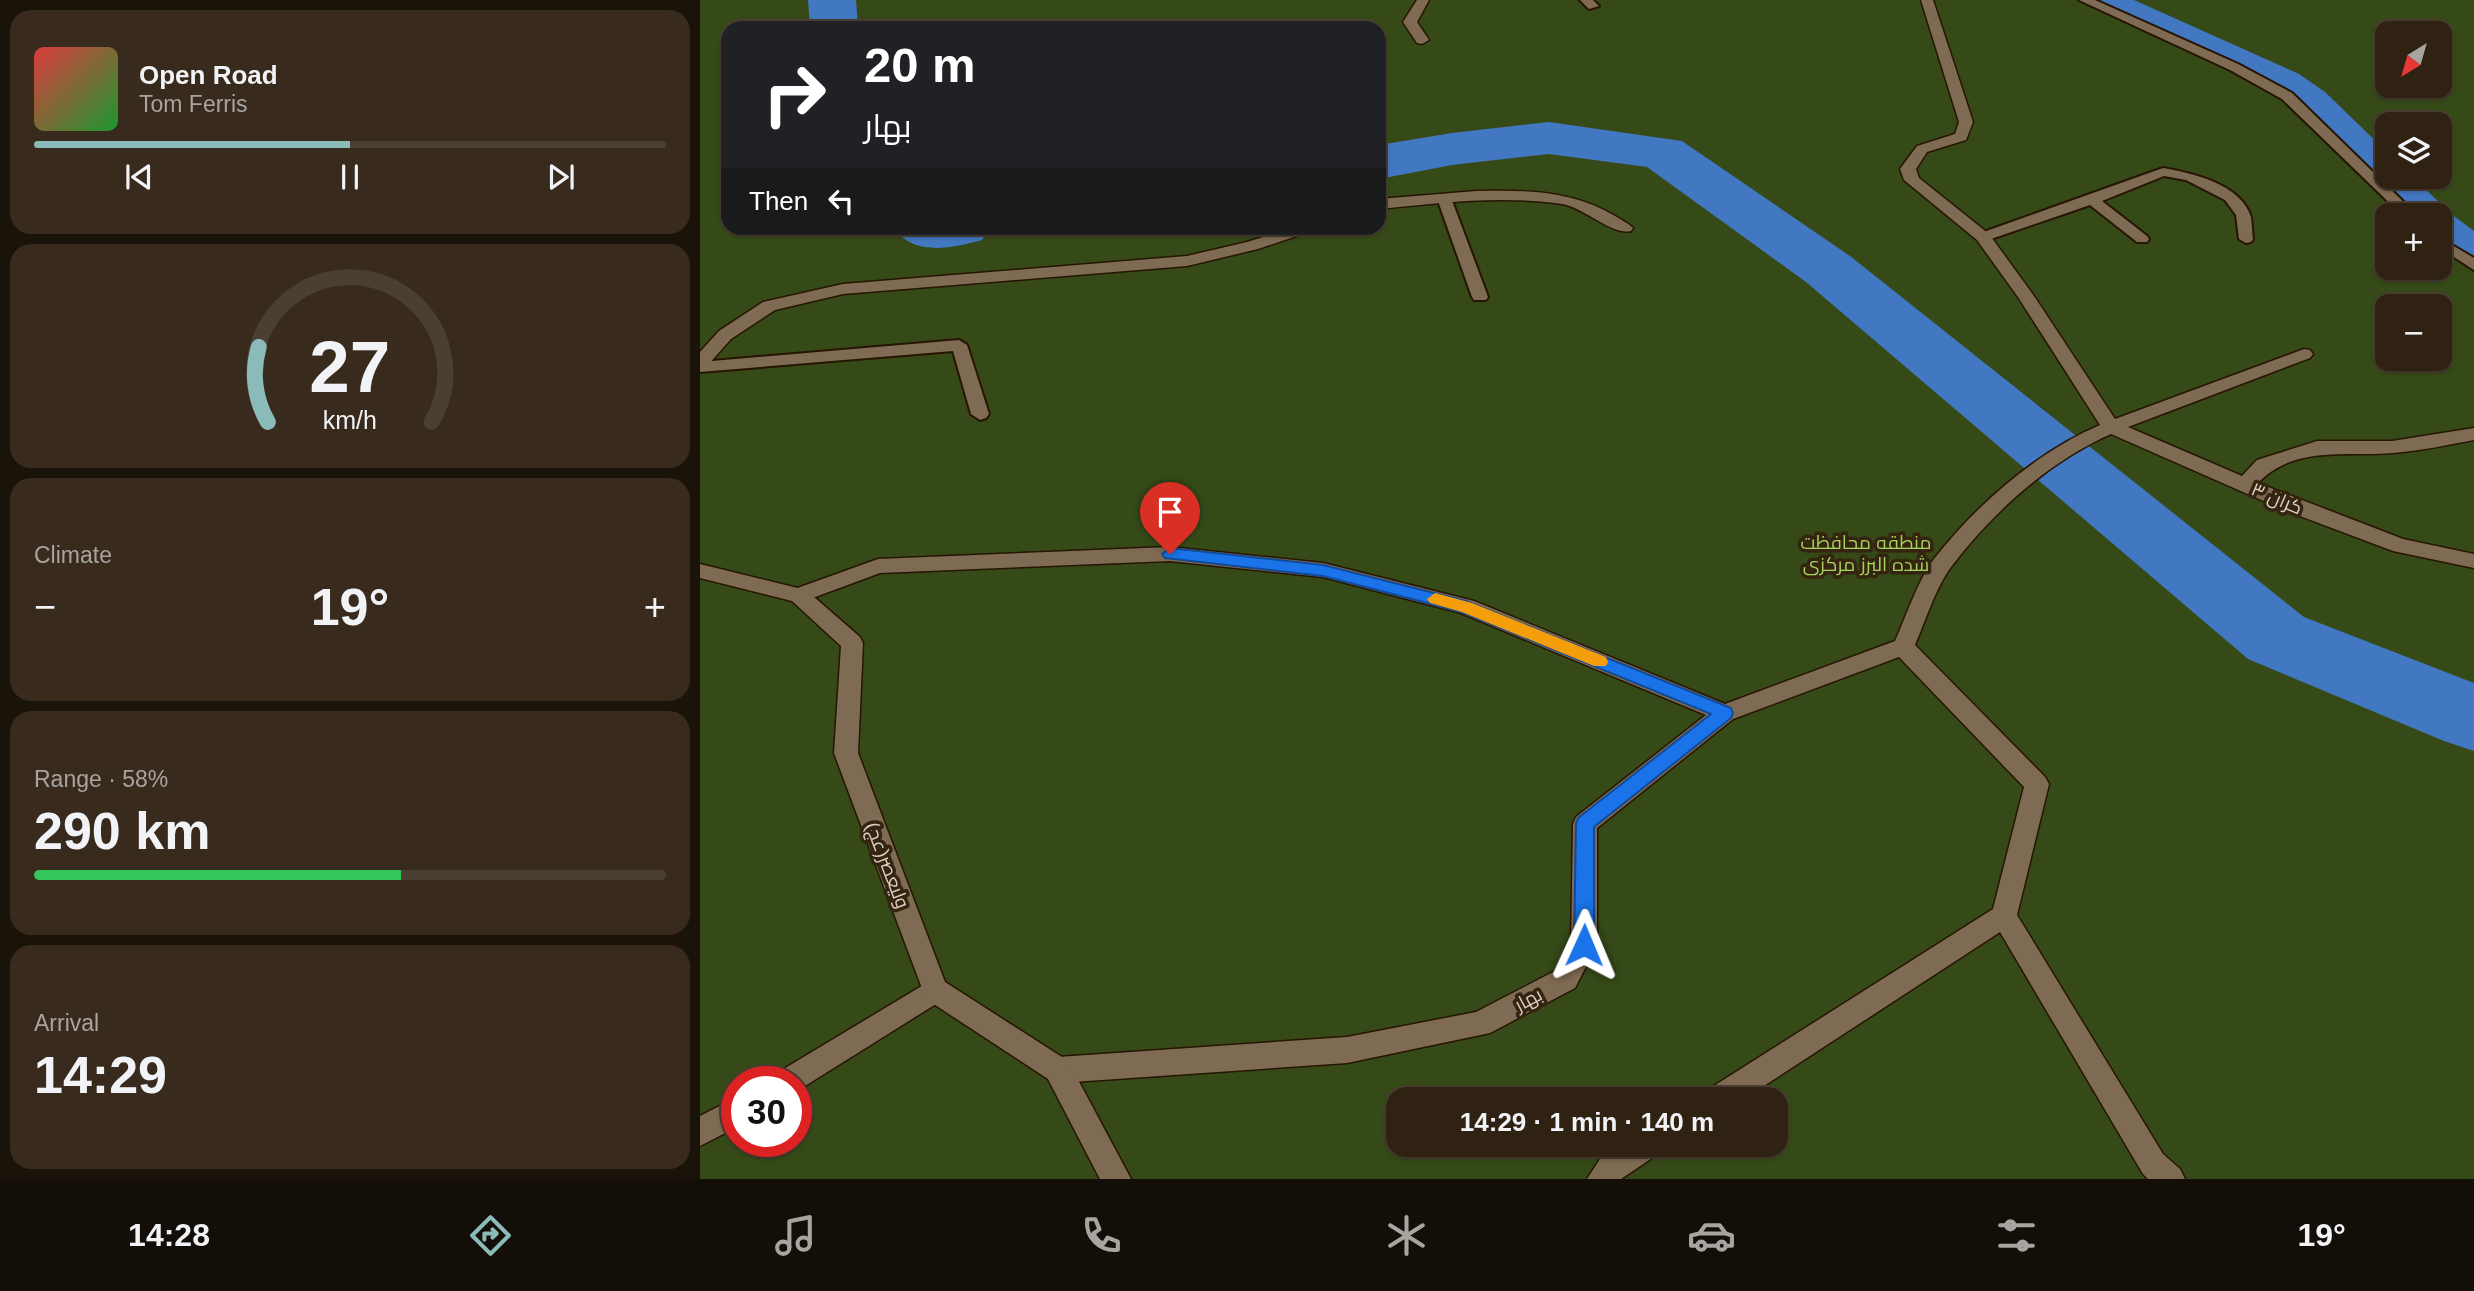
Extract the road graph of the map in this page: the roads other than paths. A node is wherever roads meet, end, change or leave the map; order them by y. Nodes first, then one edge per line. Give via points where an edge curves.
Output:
1 (1423, 0) edge
2 (1927, 0) edge
3 (2085, 0) edge
4 (1422, 40) dead end
5 (1444, 198) junction
6 (2092, 200) junction
7 (1386, 203) edge
8 (2398, 203) edge
9 (1625, 228) dead end
10 (1285, 235) edge
11 (1983, 237) junction
12 (2142, 239) dead end
13 (2246, 239) dead end
14 (2452, 250) edge
15 (2474, 265) edge
16 (1480, 297) dead end
17 (2304, 354) dead end
18 (700, 365) edge
19 (980, 414) dead end
20 (2111, 427) junction
21 (2474, 434) edge
22 (2245, 485) junction
23 (2474, 561) edge
24 (700, 571) edge
25 (799, 595) junction
26 (1903, 647) junction
27 (1725, 713) junction
28 (2004, 916) junction
29 (935, 990) junction
30 (812, 1066) edge
31 (1058, 1070) junction
32 (1738, 1087) edge
33 (721, 1120) edge
34 (700, 1132) edge
35 (1628, 1157) edge
36 (1116, 1179) edge
37 (1602, 1179) edge
38 (2170, 1179) edge

1 - 4 street via 1410,22
2 - 11 street via 1966,122 1961,137 1922,149 1908,169 1912,180
3 - 8 lane via 2287,96
5 - 7 street
5 - 9 street via 1531,197 1575,202
5 - 16 lane
6 - 11 lane
6 - 12 lane
6 - 13 lane via 2163,172 2190,177 2230,197 2243,215
10 - 18 street via 1187,261 843,289 769,306 724,335
11 - 20 street
14 - 15 lane
17 - 20 street
18 - 19 lane via 959,345
20 - 22 street, کران ۳
20 - 26 street via 2012,488 1941,565
21 - 22 street via 2392,447 2317,447 2264,465
22 - 23 street, کران ۳ via 2400,546
24 - 25 street, ولیعصر(عج)
25 - 27 street via 878,566 1170,554 1323,570 1466,607
25 - 29 street, ولیعصر(عج) via 852,643 846,753
26 - 27 street, بهار
26 - 28 street via 2037,784
27 - 31 street, بهار via 1585,824 1584,945 1566,979 1480,1024 1347,1050
28 - 32 street
28 - 38 street via 2153,1164
29 - 30 street
29 - 31 street
31 - 36 street
33 - 34 street
35 - 37 street

